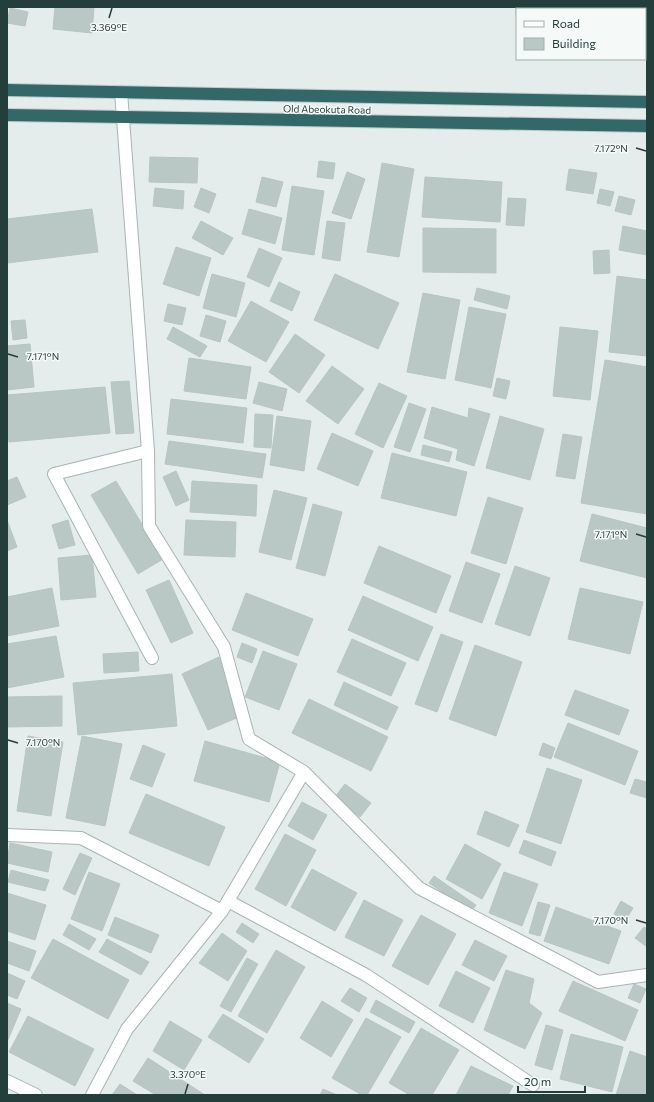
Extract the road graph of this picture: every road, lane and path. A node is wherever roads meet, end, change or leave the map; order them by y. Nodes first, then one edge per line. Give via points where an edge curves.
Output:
1 (7, 90) edge
2 (121, 92) junction
3 (647, 102) edge
4 (7, 115) edge
5 (123, 117) junction
6 (647, 126) edge
7 (148, 451) junction
8 (152, 658) dead end
9 (304, 772) junction
10 (7, 835) edge
11 (225, 906) junction
12 (647, 975) edge
13 (7, 1081) edge
14 (533, 1085) dead end
15 (36, 1095) edge
16 (92, 1095) edge

1 - 2 highway, Old Abeokuta Road
2 - 3 highway, Old Abeokuta Road
2 - 5 street
4 - 5 highway, Old Abeokuta Road
5 - 6 highway, Old Abeokuta Road
5 - 7 street
7 - 8 street via 54,474
7 - 9 street via 149,526 224,646 249,739
9 - 11 street
9 - 12 street via 419,888 598,982
10 - 11 street via 81,838
11 - 14 street via 366,975
11 - 16 street via 127,1028
13 - 15 street

